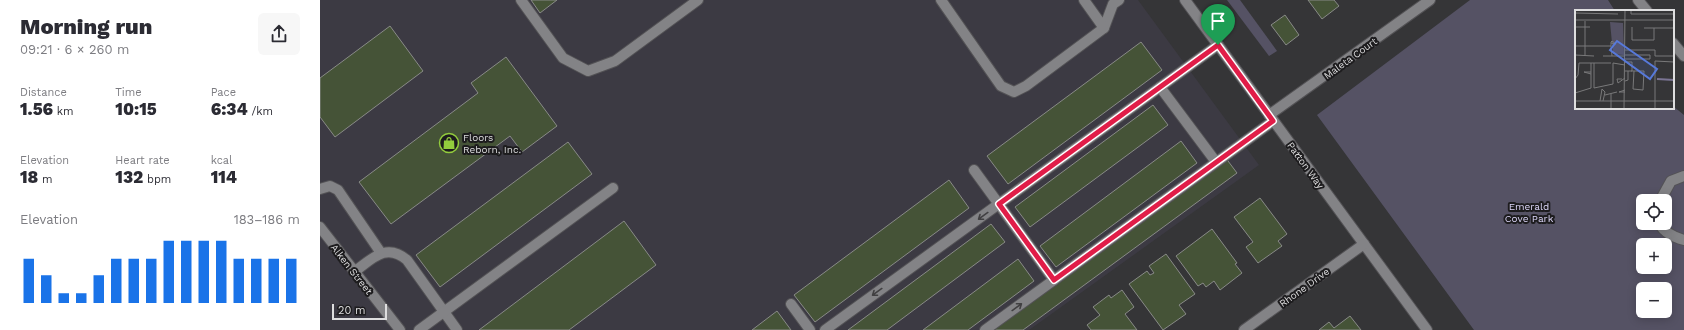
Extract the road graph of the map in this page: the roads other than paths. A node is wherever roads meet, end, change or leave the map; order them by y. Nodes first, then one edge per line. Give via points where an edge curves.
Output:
1 (521, 0) edge
2 (698, 0) edge
3 (941, 0) edge
4 (1084, 0) edge
5 (1118, 0) edge
6 (1185, 0) edge
7 (1430, 0) edge
8 (1638, 0) edge
9 (1646, 10) edge
10 (1104, 28) junction
11 (1674, 44) edge
12 (1218, 45) junction
13 (1684, 56) edge
14 (1160, 87) junction
15 (1271, 118) junction
16 (1216, 162) junction
17 (974, 170) dead end
18 (1684, 176) edge
19 (613, 188) dead end
20 (320, 189) edge
21 (1664, 194) edge
22 (999, 204) junction
23 (320, 227) edge
24 (1665, 230) edge
25 (1684, 240) edge
26 (1364, 244) junction
27 (381, 252) junction
28 (354, 272) junction
29 (1054, 280) junction
30 (791, 304) dead end
31 (444, 312) junction
32 (400, 330) edge
33 (419, 330) edge
34 (458, 330) edge
35 (810, 330) edge
36 (825, 330) edge
37 (986, 330) edge
38 (1244, 330) edge
39 (1427, 330) edge

1 - 2 street via 563,58 588,71 615,61
3 - 10 street via 1001,86 1014,92 1026,86
4 - 10 street
5 - 10 street via 1113,4
6 - 12 street, Patton Way
7 - 15 street, Maleta Court
8 - 9 street
11 - 13 street
12 - 14 street
12 - 15 street, Patton Way
14 - 16 street
14 - 22 street
15 - 16 street, Maleta Court
15 - 26 street, Patton Way
16 - 29 street, Maleta Court
17 - 22 street
18 - 21 street via 1671,181
19 - 31 street
20 - 27 street via 334,186 338,190
22 - 29 street
22 -> 36 street
23 - 28 street, Alken Street
24 - 25 street
26 - 38 street, Rhone Drive
26 - 39 street, Patton Way
27 - 28 street
27 - 31 street via 393,252 407,260
28 - 32 street, Alken Street
37 -> 29 street, Maleta Court
30 - 35 street
31 - 33 street
31 - 34 street

